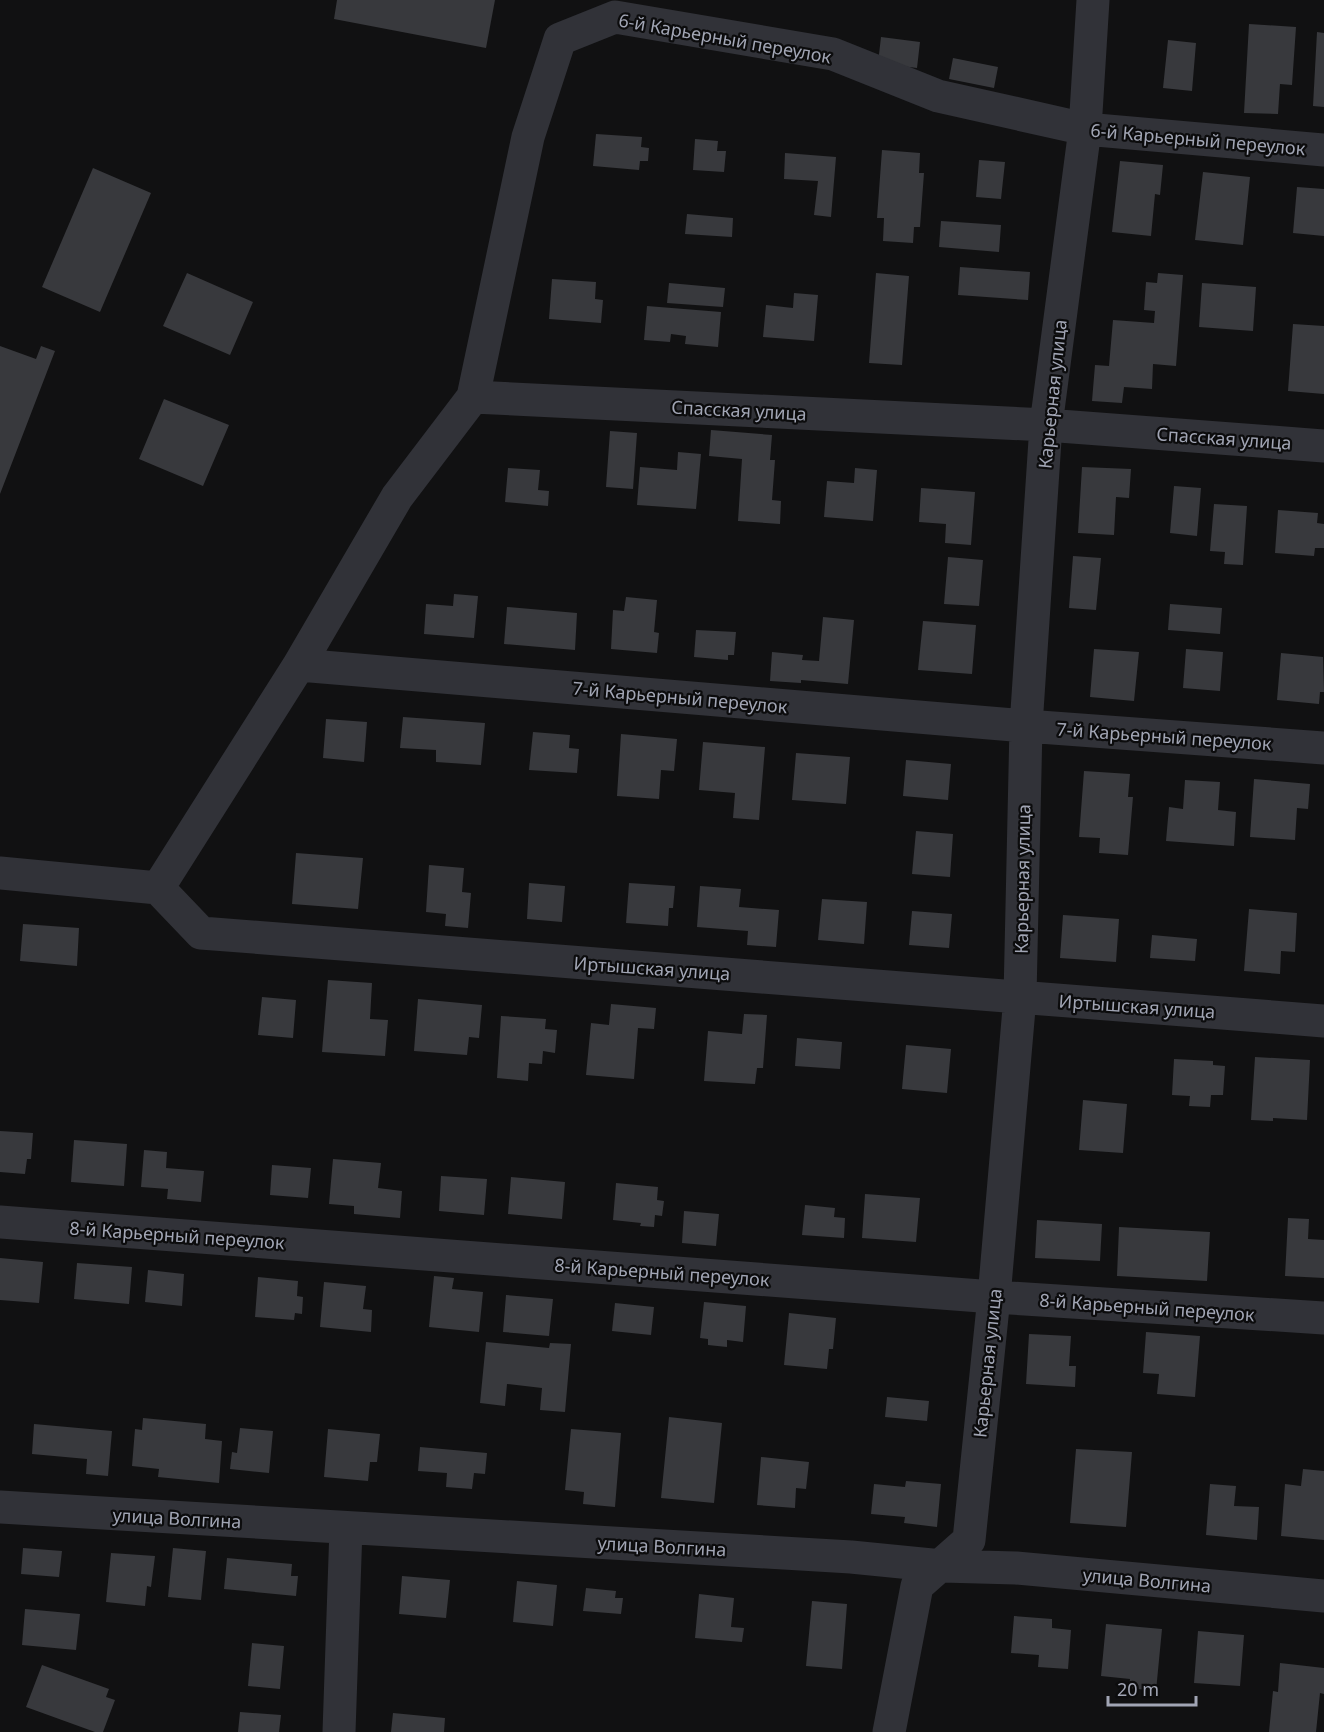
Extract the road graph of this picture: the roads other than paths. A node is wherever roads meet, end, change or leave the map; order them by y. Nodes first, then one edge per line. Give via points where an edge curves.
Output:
1 (1093, 0) edge
2 (1085, 129) junction
3 (1324, 150) edge
4 (474, 397) junction
5 (1046, 424) junction
6 (1324, 446) edge
7 (299, 665) junction
8 (1026, 726) junction
9 (1324, 748) edge
10 (0, 873) edge
11 (158, 888) junction
12 (1020, 997) junction
13 (1324, 1021) edge
14 (0, 1222) edge
15 (994, 1297) junction
16 (1324, 1318) edge
17 (0, 1507) edge
18 (346, 1528) junction
19 (942, 1566) junction
20 (1324, 1596) edge
21 (339, 1732) edge
22 (889, 1732) edge

1 - 2 street, Карьерная улица
2 - 3 street, 6-й Карьерный переулок
2 - 4 street, 6-й Карьерный переулок via 938,96 822,52 615,17 560,39 528,137
2 - 5 street, Карьерная улица
4 - 5 street, Спасская улица
4 - 7 street via 397,496
5 - 6 street, Спасская улица
5 - 8 street, Карьерная улица
7 - 8 street, 7-й Карьерный переулок
7 - 11 street
8 - 9 street, 7-й Карьерный переулок
8 - 12 street, Карьерная улица
10 - 11 street
11 - 12 street, Иртышская улица via 201,933
12 - 13 street, Иртышская улица
12 - 15 street, Карьерная улица
14 - 15 street, 8-й Карьерный переулок
15 - 16 street, 8-й Карьерный переулок
15 - 19 street, Карьерная улица via 969,1540
17 - 18 street, улица Волгина
18 - 19 street, улица Волгина via 851,1557
18 - 21 street
19 - 20 street, улица Волгина via 1016,1568
19 - 22 street, Карьерная улица via 917,1586

